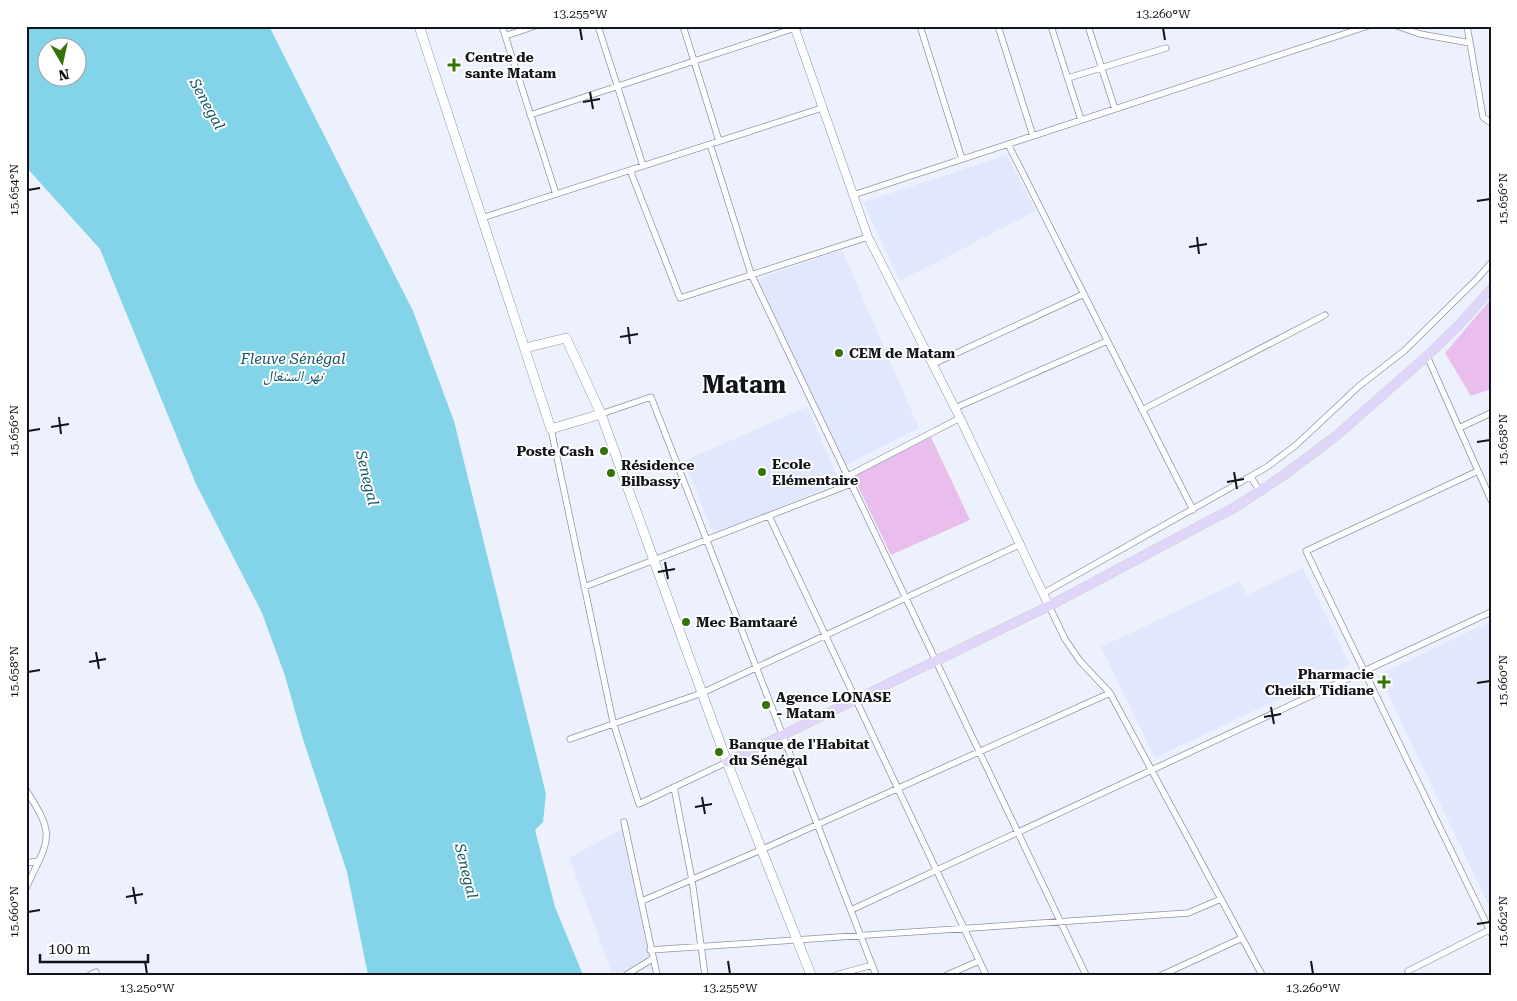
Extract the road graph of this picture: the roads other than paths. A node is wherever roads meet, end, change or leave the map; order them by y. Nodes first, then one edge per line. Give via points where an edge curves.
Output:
1 (419, 26) edge
2 (502, 26) edge
3 (535, 26) edge
4 (598, 26) edge
5 (683, 26) edge
6 (920, 26) edge
7 (998, 26) edge
8 (1051, 26) edge
9 (1088, 26) edge
10 (1368, 26) edge
11 (1397, 26) edge
12 (1468, 26) edge
13 (796, 27) edge
14 (505, 36) junction
15 (1470, 43) junction
16 (1166, 48) dead end
17 (694, 61) junction
18 (1102, 68) junction
19 (1068, 78) junction
20 (617, 86) junction
21 (822, 108) junction
22 (1115, 109) junction
23 (530, 115) junction
24 (1081, 120) junction
25 (1491, 123) edge
26 (1033, 136) junction
27 (720, 141) junction
28 (710, 144) junction
29 (1008, 144) junction
30 (962, 159) junction
31 (643, 166) junction
32 (630, 170) junction
33 (556, 194) junction
34 (853, 195) junction
35 (482, 218) junction
36 (868, 237) junction
37 (1491, 263) edge
38 (751, 274) junction
39 (1491, 290) edge
40 (1084, 294) junction
41 (1325, 315) dead end
42 (1107, 341) junction
43 (525, 348) junction
44 (1426, 356) junction
45 (933, 364) junction
46 (955, 408) junction
47 (1142, 410) junction
48 (1491, 413) edge
49 (601, 414) junction
50 (960, 418) junction
51 (1459, 428) junction
52 (551, 429) junction
53 (1478, 471) junction
54 (848, 476) junction
55 (1252, 477) junction
56 (851, 484) junction
57 (1260, 492) junction
58 (1491, 500) edge
59 (1193, 510) junction
60 (769, 516) junction
61 (707, 540) junction
62 (1021, 544) junction
63 (655, 560) junction
64 (584, 587) junction
65 (1044, 593) junction
66 (906, 598) junction
67 (1049, 606) junction
68 (1491, 612) edge
69 (826, 636) junction
70 (936, 661) junction
71 (757, 668) junction
72 (1364, 671) junction
73 (702, 693) junction
74 (1110, 693) junction
75 (856, 700) junction
76 (613, 722) junction
77 (783, 735) junction
78 (570, 739) dead end
79 (979, 750) junction
80 (727, 762) junction
81 (1152, 770) junction
82 (674, 787) junction
83 (898, 788) junction
84 (26, 790) edge
85 (624, 822) dead end
86 (818, 824) junction
87 (1018, 833) junction
88 (763, 849) junction
89 (38, 861) junction
90 (26, 862) edge
91 (937, 871) junction
92 (692, 880) junction
93 (26, 888) edge
94 (1221, 899) junction
95 (642, 901) junction
96 (851, 910) junction
97 (1060, 922) junction
98 (964, 927) junction
99 (1490, 930) edge
100 (860, 935) junction
101 (1242, 938) junction
102 (798, 939) junction
103 (701, 946) junction
104 (650, 950) junction
105 (652, 959) junction
106 (979, 961) junction
107 (872, 965) junction
108 (1408, 971) dead end
109 (626, 975) edge
110 (657, 975) edge
111 (705, 975) edge
112 (811, 975) edge
113 (836, 975) edge
114 (876, 975) edge
115 (947, 975) edge
116 (986, 975) edge
117 (1086, 975) edge
118 (1162, 975) edge
119 (1262, 975) edge

1 - 35 main road
2 - 14 street
3 - 14 street
4 - 20 street
5 - 17 street
6 - 30 street
7 - 26 street
8 - 19 street
9 - 18 street
10 - 22 street
11 - 15 street via 1420,34
12 - 15 street
13 - 17 street
13 - 21 street
14 - 23 street
15 - 25 street via 1483,118
16 - 18 street
17 - 20 street
17 - 27 street
18 - 19 street
18 - 22 street
19 - 24 street
20 - 23 street
20 - 31 street
21 - 27 street
21 - 34 street
22 - 24 street
23 - 33 street
24 - 26 street
26 - 29 street
27 - 28 street
28 - 31 street
28 - 38 street
29 - 30 street
29 - 40 street
30 - 34 street
31 - 32 street
32 - 33 street
32 - 38 street via 680,298
33 - 35 street
34 - 36 street
35 - 43 main road
36 - 38 street
36 - 45 street
37 - 55 street via 1404,352 1358,386 1296,445
38 - 54 street
39 - 44 main road
40 - 42 street
40 - 45 street
41 - 47 street
42 - 46 street
42 - 47 street
43 - 49 main road via 566,338
43 - 52 main road
44 - 51 street
44 - 57 main road via 1336,436
45 - 46 street
46 - 50 street
47 - 59 street
48 - 51 street
49 - 52 main road
49 - 61 street via 651,397
49 - 63 main road
50 - 54 street
50 - 62 street
51 - 53 street
52 - 64 street
53 - 58 street
53 - 72 street via 1306,551
54 - 56 street
55 - 57 street
55 - 59 street
56 - 60 street
56 - 66 street
57 - 67 main road via 1214,520
59 - 65 street
60 - 61 street
60 - 69 street
61 - 63 street
61 - 71 street
62 - 65 street
62 - 66 street
63 - 64 street
63 - 73 main road
64 - 76 street
65 - 67 street
66 - 69 street
66 - 70 street
67 - 70 main road
67 - 74 street via 1070,646
68 - 72 street
69 - 71 street
69 - 75 street
70 - 75 main road
70 - 79 street
71 - 73 street
71 - 77 street
72 - 81 street
72 - 99 street
73 - 76 street
73 - 80 main road
74 - 79 street
74 - 81 street
75 - 77 main road
75 - 83 street
76 - 78 street
76 - 82 street via 639,804
77 - 80 main road
77 - 86 street
79 - 83 street
79 - 87 street
80 - 82 street
80 - 88 main road
81 - 87 street
81 - 94 street
82 - 92 street
83 - 86 street
83 - 91 street
84 - 89 street via 47,826 48,835
85 - 95 street
86 - 88 street
86 - 96 street
87 - 91 street
87 - 97 street
88 - 92 street
88 - 102 main road
89 - 90 street
89 - 93 street
91 - 96 street
91 - 98 street
92 - 95 street
92 - 103 street
94 - 97 street via 1188,913
94 - 101 street
95 - 104 street
96 - 100 street
97 - 98 street
97 - 117 street
98 - 100 street
98 - 106 street
99 - 108 street
100 - 102 street
100 - 107 street
101 - 118 street
101 - 119 street
102 - 103 street
102 - 112 main road
103 - 104 street
103 - 111 street
104 - 105 street
105 - 109 street
105 - 110 street
106 - 115 street
106 - 116 street
107 - 113 street
107 - 114 street

